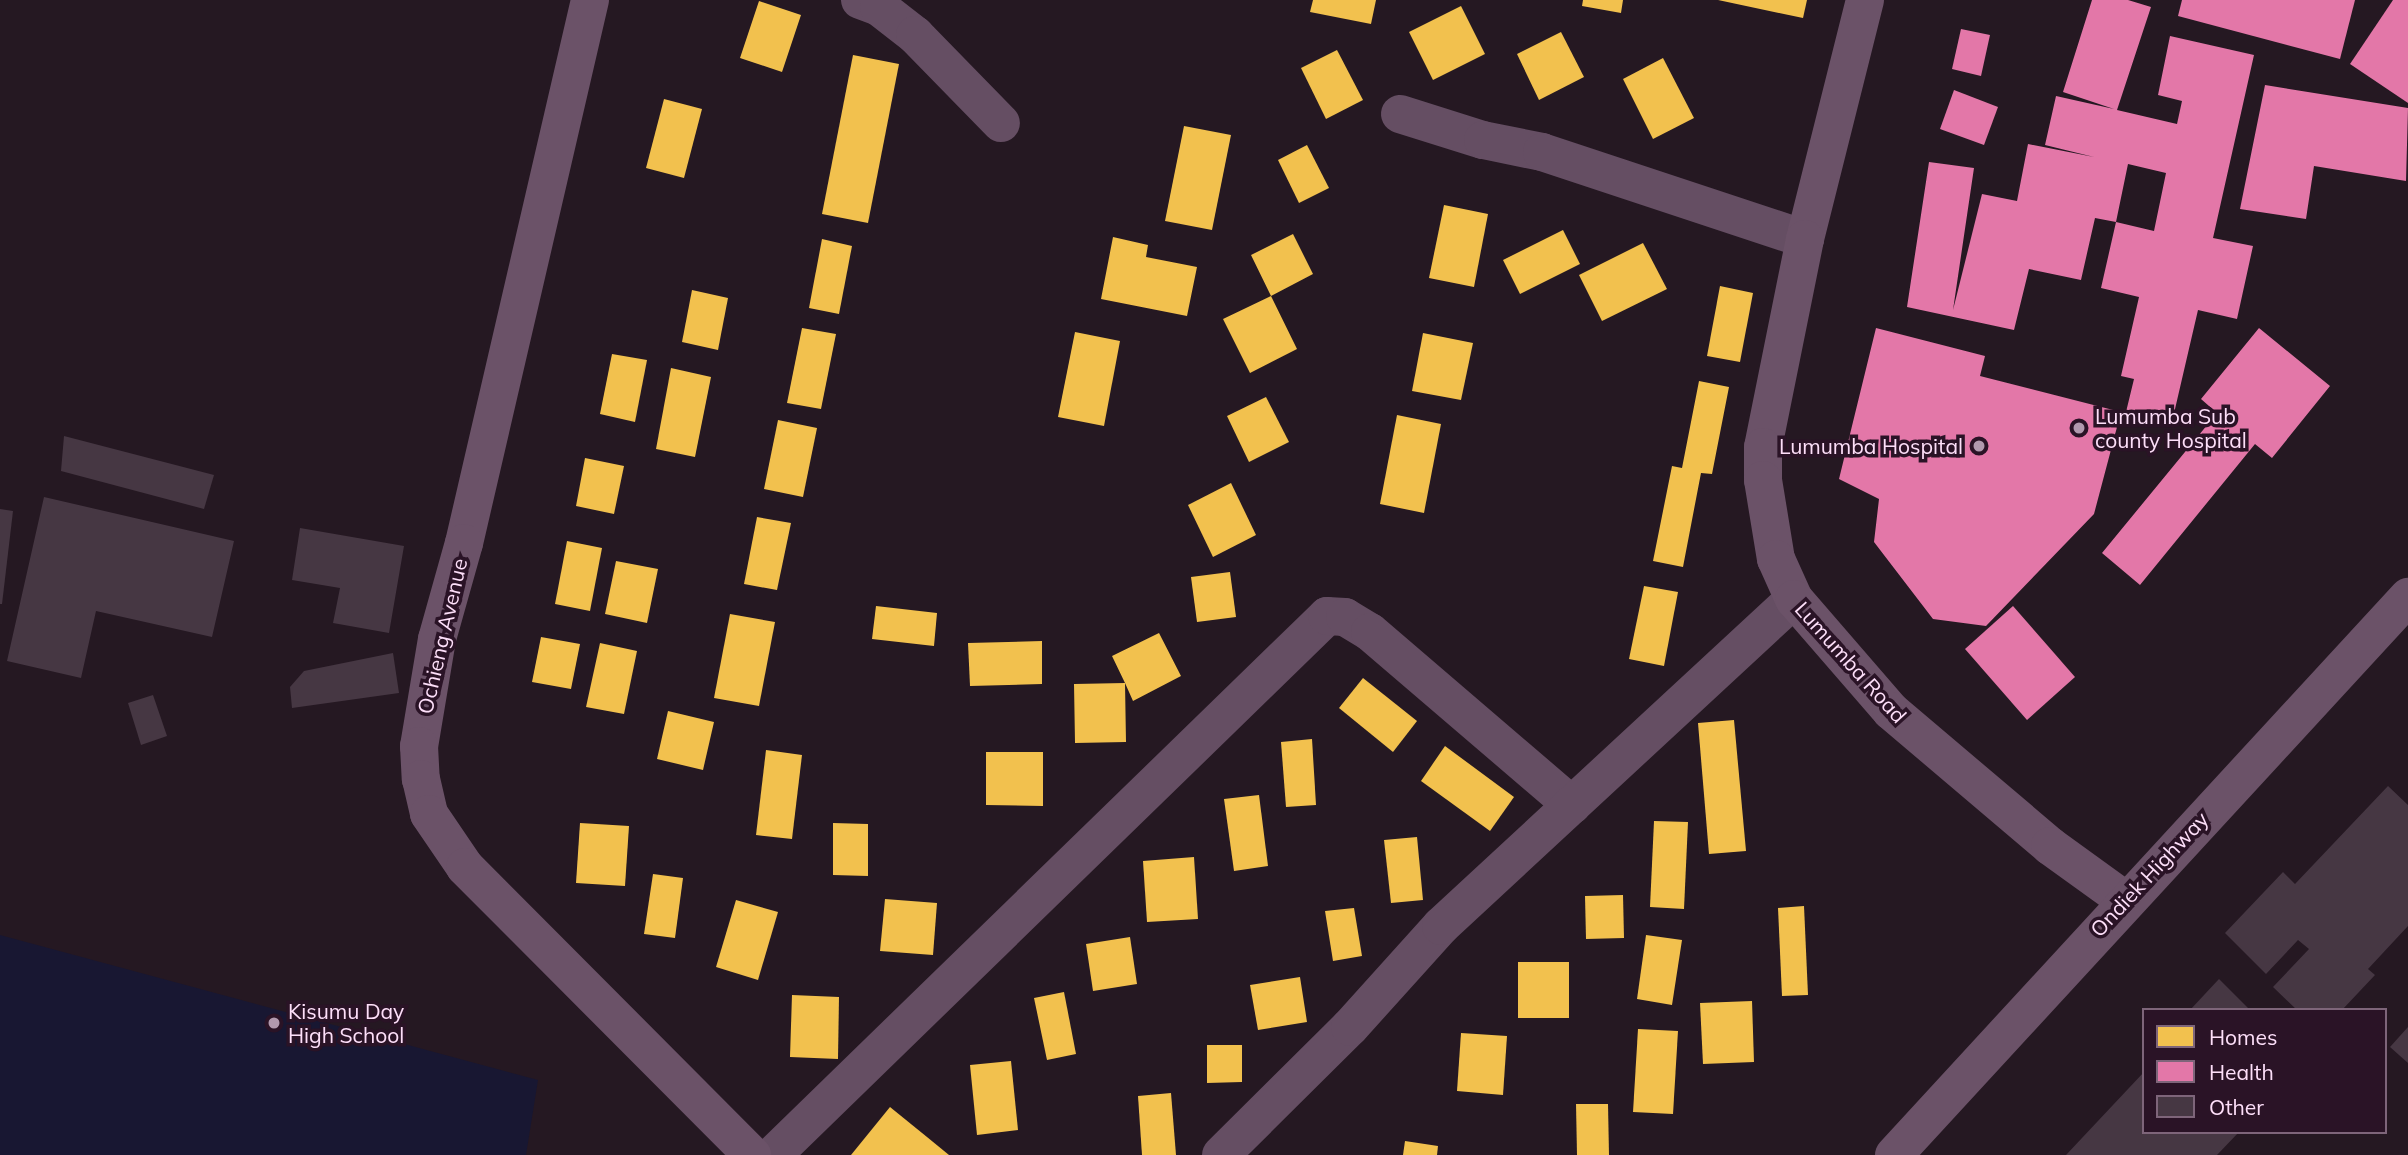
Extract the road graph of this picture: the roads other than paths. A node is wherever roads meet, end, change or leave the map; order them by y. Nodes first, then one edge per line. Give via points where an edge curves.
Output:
1 (590, 0) edge
2 (860, 0) edge
3 (1865, 0) edge
4 (1400, 114) dead end
5 (1001, 123) dead end
6 (1805, 239) junction
7 (2408, 597) edge
8 (1794, 599) junction
9 (1572, 805) junction
10 (2125, 900) junction
11 (752, 1155) edge
12 (773, 1155) edge
13 (1221, 1155) edge
14 (1894, 1155) edge

1 - 11 street, Ochieng Avenue via 464,543 437,639 419,747 421,779 429,814 465,867
2 - 5 street via 879,7 915,35
3 - 6 street, Lumumba Road
4 - 6 street via 1483,140 1542,152
6 - 8 street, Lumumba Road via 1763,447 1763,480 1776,559
7 - 10 street, Ondiek Highway
8 - 9 street
8 - 10 street, Lumumba Road via 1891,711 2050,846
9 - 12 street via 1370,632 1345,617 1328,616
9 - 13 street via 1441,926 1350,1027
10 - 14 street, Ondiek Highway

